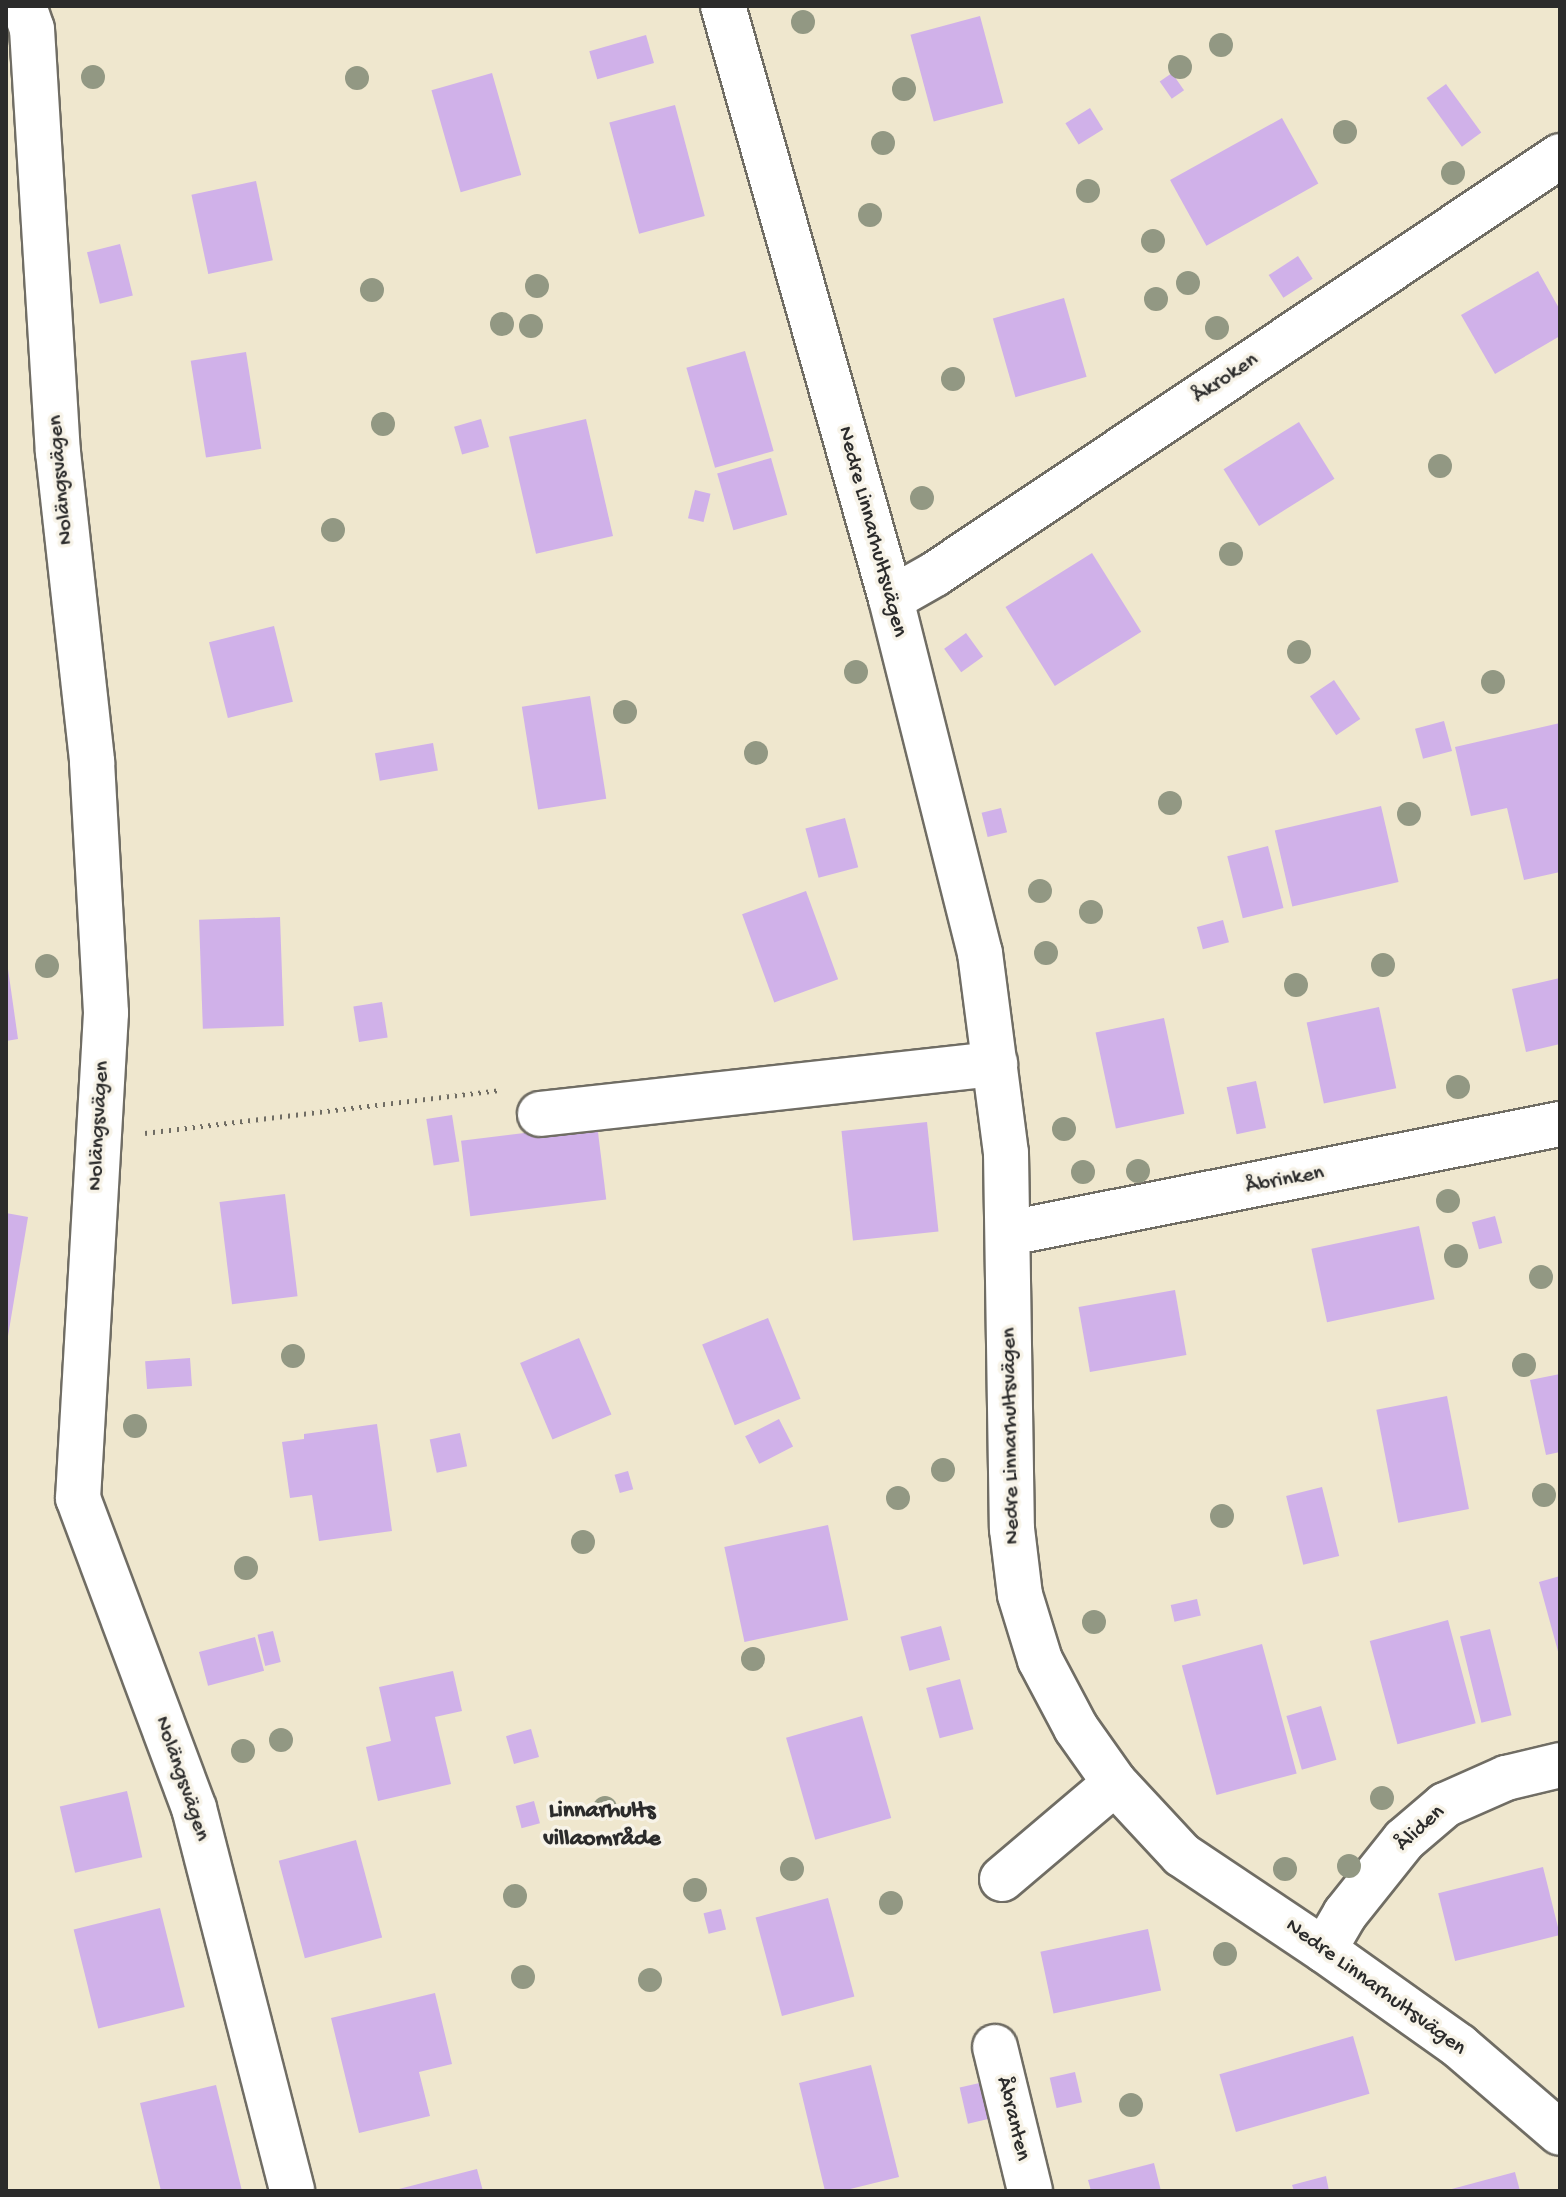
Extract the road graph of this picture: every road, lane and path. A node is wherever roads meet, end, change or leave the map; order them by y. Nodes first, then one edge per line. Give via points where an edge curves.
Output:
1 (723, 6) edge
2 (20, 24) edge
3 (1560, 156) edge
4 (891, 599) junction
5 (995, 1064) junction
6 (540, 1114) dead end
7 (1560, 1124) edge
8 (1009, 1233) junction
9 (1560, 1765) edge
10 (1115, 1783) junction
11 (1002, 1879) dead end
12 (1324, 1950) junction
13 (995, 2047) dead end
14 (1560, 2133) edge
15 (292, 2191) edge
16 (1030, 2191) edge

1 - 4 street, Nedre Linnarhultsvägen
2 - 15 street, Nolängsvägen via 92,762 106,1013 78,1498 194,1808
3 - 4 street, Åkroken
4 - 5 street, Nedre Linnarhultsvägen via 980,953
5 - 6 street
5 - 8 street, Nedre Linnarhultsvägen
7 - 8 street, Åbrinken
8 - 10 street, Nedre Linnarhultsvägen via 1012,1529 1020,1595 1040,1660 1076,1728
9 - 12 street, Åliden via 1506,1778 1445,1805 1404,1840 1345,1914
10 - 11 street
10 - 12 street, Nedre Linnarhultsvägen via 1182,1855
12 - 14 street, Nedre Linnarhultsvägen via 1459,2046
13 - 16 street, Åbranten

